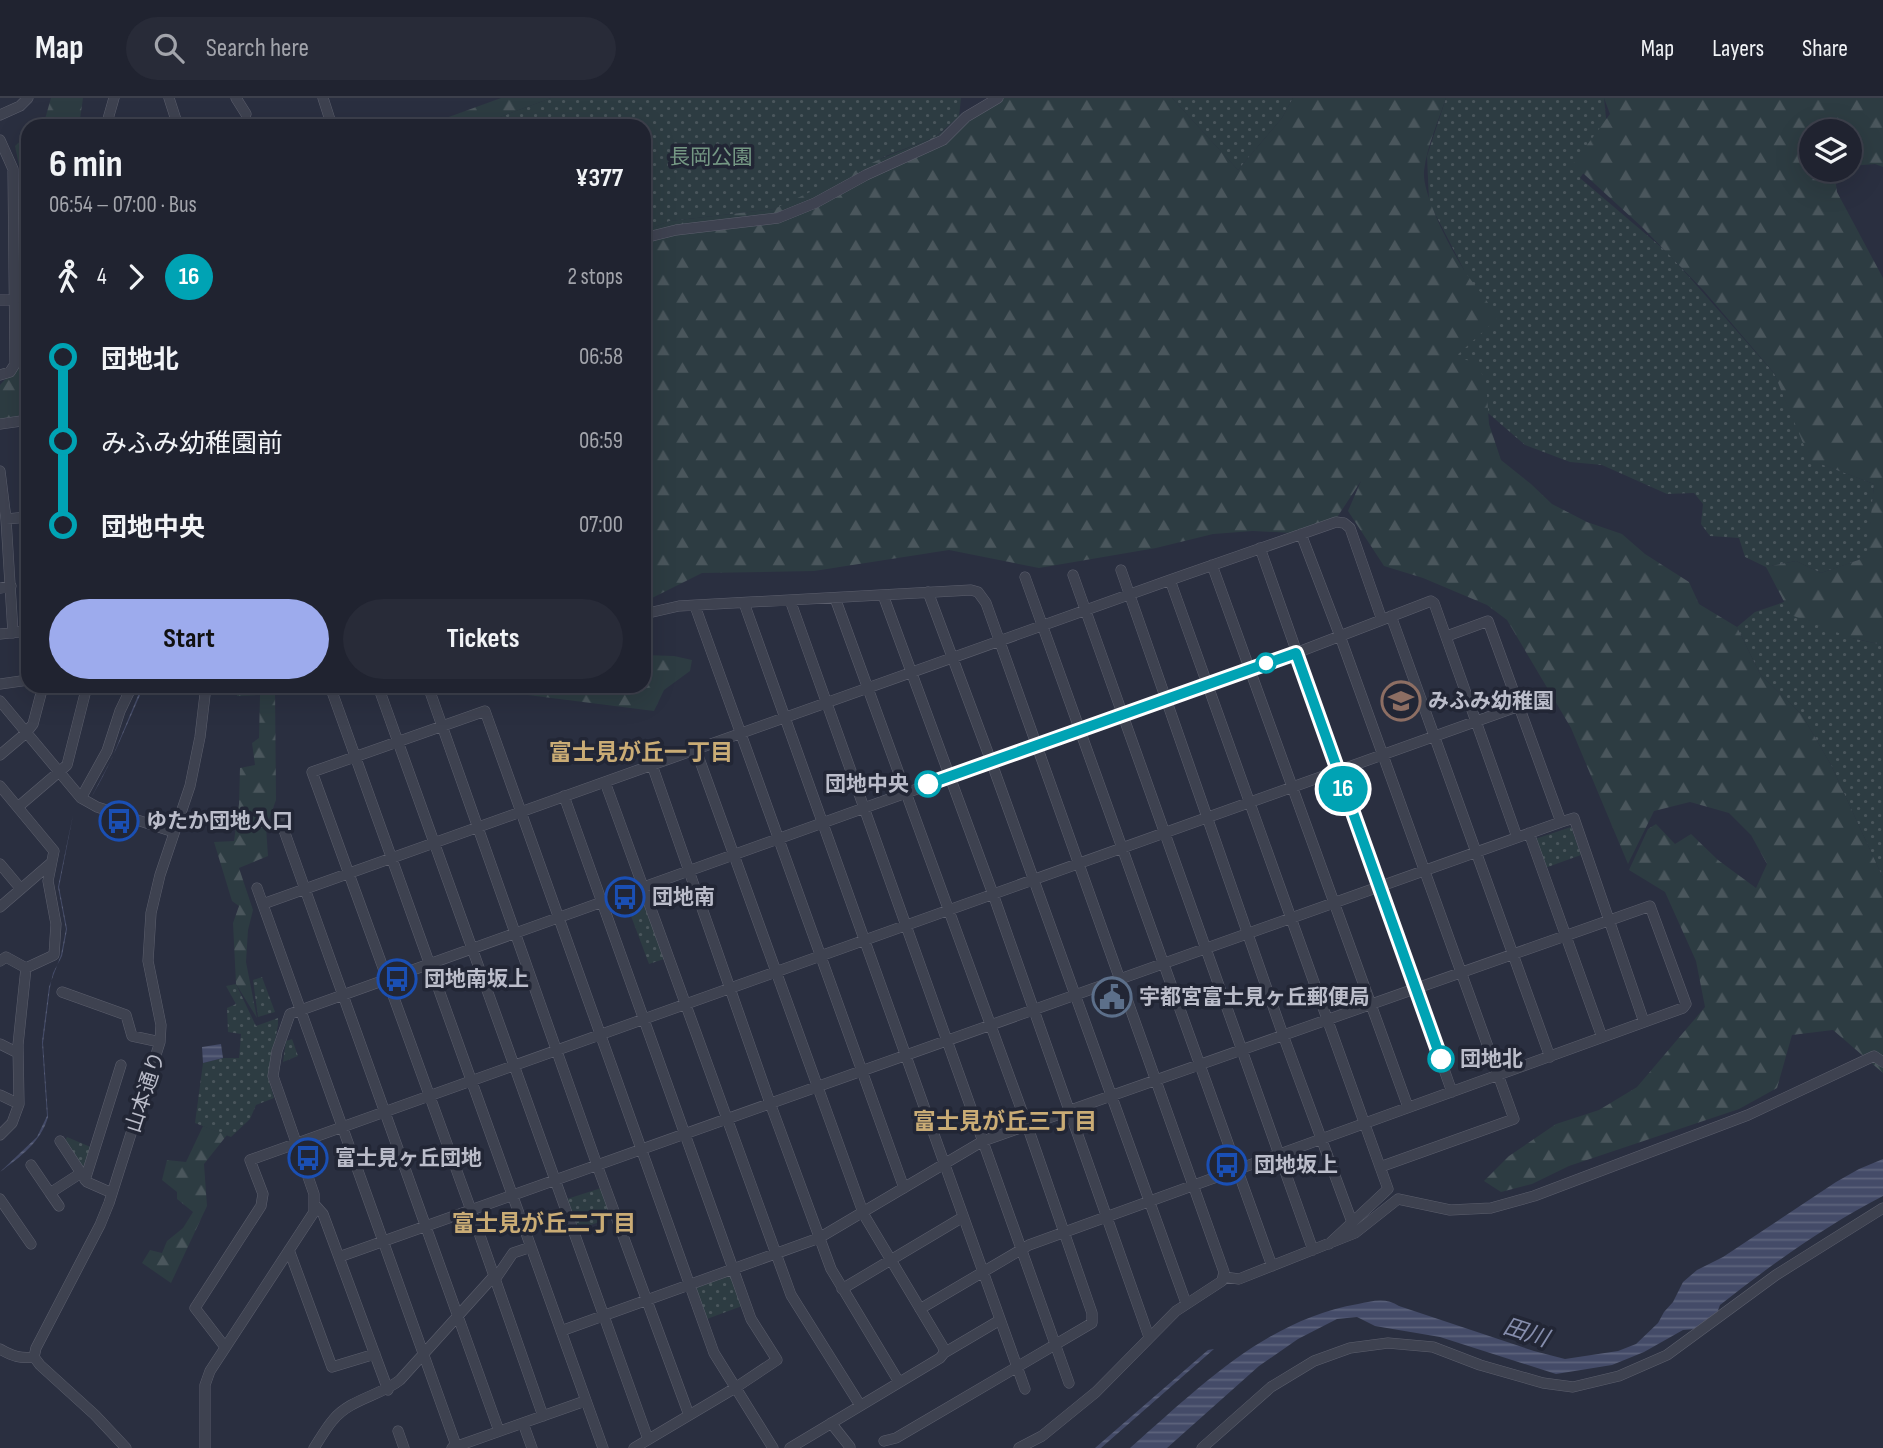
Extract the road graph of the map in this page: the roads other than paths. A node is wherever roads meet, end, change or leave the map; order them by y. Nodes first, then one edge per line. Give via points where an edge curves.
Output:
1 (28, 98) edge
2 (114, 98) edge
3 (169, 98) edge
4 (236, 98) edge
5 (323, 98) edge
6 (998, 98) edge
7 (246, 114) dead end
8 (0, 115) edge
9 (108, 119) edge
10 (176, 119) edge
11 (330, 119) edge
12 (0, 140) edge
13 (651, 237) edge
14 (0, 300) edge
15 (15, 300) junction
16 (0, 375) edge
17 (21, 421) edge
18 (0, 424) edge
19 (0, 471) edge
20 (21, 518) edge
21 (6, 519) junction
22 (1301, 534) junction
23 (1260, 548) junction
24 (1212, 565) junction
25 (1121, 570) dead end
26 (1073, 575) dead end
27 (1025, 577) dead end
28 (1170, 580) junction
29 (5, 587) edge
30 (928, 592) junction
31 (883, 595) junction
32 (1129, 595) junction
33 (835, 597) junction
34 (790, 600) junction
35 (744, 603) junction
36 (695, 606) junction
37 (1086, 610) junction
38 (651, 613) edge
39 (1387, 619) junction
40 (1044, 625) junction
41 (21, 632) edge
42 (13, 633) junction
43 (0, 634) edge
44 (1340, 636) junction
45 (1447, 636) junction
46 (999, 641) junction
47 (1296, 653) junction
48 (953, 658) junction
49 (1251, 669) junction
50 (912, 673) junction
51 (21, 681) edge
52 (0, 684) edge
53 (1207, 684) junction
54 (868, 688) junction
55 (41, 693) edge
56 (85, 693) edge
57 (129, 693) edge
58 (205, 693) edge
59 (332, 693) edge
60 (381, 693) edge
61 (431, 693) edge
62 (1165, 699) junction
63 (0, 701) edge
64 (827, 703) junction
65 (1519, 706) junction
66 (1123, 714) junction
67 (785, 718) junction
68 (1477, 721) junction
69 (442, 725) junction
70 (1080, 729) junction
71 (26, 733) junction
72 (740, 734) junction
73 (1433, 737) junction
74 (399, 741) junction
75 (1035, 745) junction
76 (696, 750) junction
77 (0, 755) edge
78 (1383, 755) junction
79 (355, 757) junction
80 (991, 761) junction
81 (652, 765) junction
82 (1337, 771) junction
83 (59, 773) junction
84 (948, 776) junction
85 (605, 782) junction
86 (0, 786) edge
87 (1293, 787) junction
88 (906, 792) junction
89 (564, 796) junction
90 (81, 798) junction
91 (1249, 803) junction
92 (18, 807) junction
93 (864, 807) junction
94 (521, 812) junction
95 (1208, 817) junction
96 (281, 822) dead end
97 (821, 822) junction
98 (1561, 822) junction
99 (478, 827) junction
100 (174, 832) junction
101 (1165, 833) junction
102 (1529, 833) junction
103 (1517, 837) junction
104 (778, 838) junction
105 (434, 843) junction
106 (1122, 848) junction
107 (1475, 852) junction
108 (733, 854) junction
109 (391, 858) junction
110 (51, 863) junction
111 (0, 864) edge
112 (1078, 864) junction
113 (689, 870) junction
114 (1425, 870) junction
115 (348, 873) junction
116 (1033, 880) junction
117 (644, 886) junction
118 (1379, 887) junction
119 (257, 888) dead end
120 (20, 889) junction
121 (305, 889) junction
122 (993, 894) junction
123 (602, 901) junction
124 (1333, 903) junction
125 (263, 904) junction
126 (0, 907) edge
127 (949, 910) junction
128 (558, 916) junction
129 (1290, 917) junction
130 (1609, 920) junction
131 (906, 925) junction
132 (515, 932) junction
133 (1248, 932) junction
134 (1566, 935) junction
135 (864, 940) junction
136 (472, 947) junction
137 (1206, 947) junction
138 (1512, 953) junction
139 (820, 956) junction
140 (0, 961) edge
141 (429, 963) junction
142 (1162, 963) junction
143 (26, 968) junction
144 (776, 972) junction
145 (1460, 972) junction
146 (387, 978) junction
147 (1119, 978) junction
148 (731, 988) junction
149 (1415, 989) junction
150 (62, 992) dead end
151 (343, 994) junction
152 (1074, 995) junction
153 (687, 1003) junction
154 (1369, 1005) junction
155 (300, 1009) junction
156 (1033, 1009) junction
157 (644, 1019) junction
158 (1326, 1020) junction
159 (1644, 1022) junction
160 (990, 1024) junction
161 (600, 1034) junction
162 (1283, 1035) junction
163 (1602, 1037) junction
164 (947, 1040) junction
165 (160, 1042) junction
166 (0, 1044) edge
167 (556, 1050) junction
168 (1242, 1050) junction
169 (18, 1053) junction
170 (906, 1055) junction
171 (1550, 1057) junction
172 (1883, 1062) edge
173 (121, 1065) dead end
174 (516, 1065) junction
175 (1199, 1065) junction
176 (862, 1070) junction
177 (1498, 1076) junction
178 (1155, 1080) junction
179 (471, 1081) junction
180 (817, 1086) junction
181 (1452, 1092) junction
182 (0, 1095) edge
183 (429, 1096) junction
184 (1112, 1096) junction
185 (770, 1103) junction
186 (19, 1104) junction
187 (1408, 1108) junction
188 (386, 1111) junction
189 (1070, 1111) junction
190 (727, 1119) junction
191 (1364, 1123) junction
192 (1027, 1125) junction
193 (342, 1127) junction
194 (686, 1133) junction
195 (0, 1135) edge
196 (1322, 1138) junction
197 (60, 1140) dead end
198 (983, 1141) junction
199 (296, 1143) junction
200 (641, 1149) junction
201 (1279, 1153) junction
202 (944, 1164) junction
203 (31, 1165) dead end
204 (597, 1165) junction
205 (1380, 1167) junction
206 (1236, 1168) junction
207 (83, 1177) junction
208 (556, 1180) junction
209 (1192, 1184) junction
210 (904, 1188) junction
211 (50, 1193) junction
212 (113, 1194) junction
213 (512, 1195) junction
214 (0, 1199) edge
215 (1148, 1200) junction
216 (316, 1205) junction
217 (59, 1206) dead end
218 (1883, 1208) edge
219 (471, 1210) junction
220 (863, 1212) junction
221 (1106, 1216) junction
222 (963, 1217) junction
223 (1352, 1222) junction
224 (426, 1226) junction
225 (1063, 1232) junction
226 (819, 1238) junction
227 (383, 1242) junction
228 (31, 1244) dead end
229 (1329, 1244) junction
230 (531, 1247) junction
231 (1021, 1248) junction
232 (289, 1250) junction
233 (1313, 1250) junction
234 (775, 1254) junction
235 (339, 1257) junction
236 (890, 1260) junction
237 (1272, 1266) junction
238 (732, 1269) junction
239 (982, 1272) junction
240 (1224, 1277) junction
241 (494, 1279) junction
242 (690, 1284) junction
243 (842, 1289) junction
244 (646, 1300) junction
245 (1186, 1303) junction
246 (920, 1309) junction
247 (457, 1315) junction
248 (604, 1315) junction
249 (1000, 1320) junction
250 (561, 1331) junction
251 (1149, 1337) junction
252 (1056, 1346) junction
253 (225, 1347) junction
254 (0, 1349) edge
255 (944, 1353) junction
256 (375, 1354) junction
257 (424, 1354) junction
258 (34, 1357) junction
259 (1017, 1368) junction
260 (898, 1382) junction
261 (1069, 1383) dead end
262 (735, 1388) junction
263 (1025, 1389) dead end
264 (388, 1390) junction
265 (585, 1401) junction
266 (860, 1405) junction
267 (689, 1415) junction
268 (543, 1416) junction
269 (523, 1423) junction
270 (831, 1423) junction
271 (398, 1431) dead end
272 (499, 1431) junction
273 (648, 1439) junction
274 (884, 1441) dead end
275 (455, 1447) edge
276 (850, 1447) edge
277 (126, 1448) edge
278 (205, 1448) edge
279 (314, 1448) edge
280 (404, 1448) edge
281 (532, 1448) edge
282 (603, 1448) edge
283 (634, 1448) edge
284 (773, 1448) edge
285 (790, 1448) edge
286 (1019, 1448) edge
287 (1202, 1448) edge

1 - 8 street
2 - 9 street
3 - 10 street
4 - 7 street
5 - 11 street
6 - 13 street via 966,117 943,139 778,218
12 - 15 street via 13,169
14 - 15 street
15 - 16 street via 15,364
17 - 18 street
19 - 21 street
20 - 21 street
21 - 29 street
22 - 23 street
22 - 39 street via 1336,522 1350,528
22 - 44 street
23 - 24 street
23 - 47 street
24 - 28 street
24 - 49 street
25 - 32 street
26 - 37 street
27 - 40 street
28 - 32 street
28 - 53 street
29 - 42 street
30 - 31 street
30 - 46 street via 978,592
30 - 48 street
31 - 33 street
31 - 50 street
32 - 37 street
32 - 62 street
33 - 34 street
33 - 54 street
34 - 35 street
34 - 64 street
35 - 36 street
35 - 67 street
36 - 38 street
36 - 72 street
37 - 40 street
37 - 66 street
39 - 44 street
39 - 45 street via 1431,601
39 - 73 street
40 - 46 street
40 - 70 street
41 - 42 street
42 - 43 street
44 - 47 street
44 - 78 street
45 - 65 street via 1488,621
45 - 68 street
46 - 48 street
46 - 75 street
47 - 49 street
47 - 82 street
48 - 50 street
48 - 80 street
49 - 53 street
49 - 87 street
50 - 54 street
50 - 84 street
51 - 52 street
53 - 62 street
53 - 91 street
54 - 64 street
54 - 88 street
55 - 71 street
56 - 83 street via 67,765
57 - 90 street via 107,751
58 - 100 street, 山本通り via 194,766
59 - 79 street
60 - 74 street
61 - 69 street
62 - 66 street
62 - 95 street
63 - 71 street
64 - 67 street
64 - 93 street
65 - 68 street
65 - 98 street
66 - 70 street
66 - 101 street
67 - 72 street
67 - 97 street
68 - 73 street
68 - 103 street
69 - 74 street
69 - 94 street via 485,710
69 - 99 street
70 - 75 street
70 - 106 street
71 - 77 street
71 - 83 street
72 - 76 street
72 - 104 street
73 - 78 street
73 - 107 street
74 - 79 street
74 - 105 street
75 - 80 street
75 - 112 street
76 - 81 street
76 - 108 street
78 - 82 street
78 - 114 street
79 - 109 street
79 - 115 street via 312,772
80 - 84 street
80 - 116 street
81 - 85 street
81 - 113 street
82 - 87 street
82 - 118 street
83 - 90 street
83 - 92 street
84 - 88 street
84 - 122 street
85 - 89 street
85 - 117 street
86 - 92 street
87 - 91 street
87 - 124 street
88 - 93 street
88 - 127 street
89 - 94 street
89 - 123 street
90 - 100 street
91 - 95 street
91 - 129 street
92 - 110 street via 54,851
93 - 97 street
93 - 131 street
94 - 99 street
94 - 128 street
95 - 101 street
95 - 133 street
96 - 121 street
97 - 104 street
97 - 135 street
98 - 102 street
98 - 130 street via 1574,818
99 - 105 street
99 - 132 street
100 - 165 street, 山本通り via 154,895 148,937
101 - 106 street
101 - 137 street
102 - 103 street
102 - 134 street
103 - 107 street
104 - 108 street
104 - 139 street
105 - 109 street
105 - 136 street
106 - 112 street
106 - 142 street
107 - 114 street
107 - 138 street
108 - 113 street
108 - 144 street
109 - 115 street
109 - 141 street
110 - 120 street
110 - 143 street via 48,881 56,925 54,955
111 - 120 street
112 - 116 street
112 - 147 street
113 - 117 street
113 - 148 street
114 - 118 street
114 - 145 street
115 - 121 street
115 - 146 street
116 - 122 street
116 - 152 street
117 - 123 street
117 - 153 street
118 - 124 street
118 - 149 street
119 - 125 street
120 - 126 street
121 - 125 street
121 - 151 street
122 - 127 street
122 - 156 street
123 - 128 street
123 - 157 street
124 - 129 street
124 - 154 street
125 - 155 street
127 - 131 street
127 - 160 street
128 - 132 street
128 - 161 street
129 - 133 street
129 - 158 street
130 - 134 street
130 - 159 street
130 - 159 street via 1650,906 1686,1004
131 - 135 street
131 - 164 street
132 - 136 street
132 - 167 street
133 - 137 street
133 - 162 street
134 - 138 street
134 - 163 street
135 - 139 street
135 - 170 street
136 - 141 street
136 - 174 street
137 - 142 street
137 - 168 street
138 - 145 street
138 - 171 street
139 - 144 street
139 - 176 street
140 - 143 street via 6,957
141 - 146 street
141 - 179 street
142 - 147 street
142 - 175 street
143 - 169 street
144 - 148 street
144 - 180 street
145 - 149 street
145 - 177 street
146 - 151 street
146 - 183 street
147 - 152 street
147 - 178 street
148 - 153 street
148 - 185 street
149 - 154 street
149 - 181 street
150 - 165 street via 126,1015 131,1036
151 - 155 street
151 - 188 street
152 - 156 street
152 - 184 street
153 - 157 street
153 - 190 street
154 - 158 street
154 - 187 street
155 - 193 street
155 - 199 street via 287,1018 273,1068
156 - 160 street
156 - 189 street
157 - 161 street
157 - 194 street
158 - 162 street
158 - 191 street
159 - 163 street
160 - 164 street
160 - 192 street
161 - 167 street
161 - 200 street
162 - 168 street
162 - 196 street
163 - 171 street
164 - 170 street
164 - 198 street
165 - 212 street, 山本通り
166 - 169 street
167 - 174 street
167 - 204 street
168 - 175 street
168 - 201 street
169 - 186 street
170 - 176 street
170 - 202 street
171 - 177 street
172 - 229 street via 1874,1056 1748,1115 1534,1196 1491,1208 1450,1210 1398,1199 1355,1233
173 - 207 street
174 - 179 street
174 - 208 street
175 - 178 street
175 - 206 street
176 - 180 street
176 - 210 street
177 - 181 street
177 - 205 street via 1514,1119
178 - 184 street
178 - 209 street
179 - 183 street
179 - 213 street
180 - 185 street
180 - 220 street
181 - 187 street
182 - 186 street
183 - 188 street
183 - 219 street
184 - 189 street
184 - 215 street
185 - 190 street
185 - 226 street
186 - 195 street via 12,1123
187 - 191 street
188 - 193 street
188 - 224 street
189 - 192 street
189 - 221 street
190 - 194 street
190 - 234 street
191 - 196 street
191 - 205 street
192 - 198 street
192 - 225 street
193 - 199 street
193 - 227 street
194 - 200 street
194 - 238 street
196 - 201 street
196 - 223 street
197 - 207 street
198 - 202 street
198 - 231 street
199 - 216 street
199 - 253 street via 250,1160 263,1194 261,1206 195,1308
200 - 204 street
200 - 242 street
201 - 206 street
201 - 233 street
202 - 210 street
202 - 222 street
203 - 211 street
204 - 208 street
204 - 244 street
205 - 223 street via 1388,1189
206 - 209 street
206 - 237 street
207 - 211 street
207 - 212 street
208 - 213 street
208 - 248 street
209 - 215 street
209 - 240 street
210 - 220 street
211 - 217 street
212 - 258 street, 山本通り
213 - 219 street
213 - 230 street
214 - 228 street
215 - 221 street
215 - 245 street
216 - 232 street
216 - 235 street
218 - 287 street via 1776,1275 1667,1355 1619,1376 1573,1387 1544,1384 1433,1348 1388,1343 1350,1348 1271,1387
219 - 224 street
219 - 241 street
220 - 226 street
220 - 236 street
221 - 225 street
221 - 251 street
222 - 236 street
222 - 239 street
223 - 229 street
224 - 227 street
224 - 247 street
225 - 231 street
225 - 252 street via 1092,1323
226 - 234 street
226 - 243 street
227 - 235 street
227 - 257 street
229 - 233 street
230 - 241 street via 513,1253
230 - 250 street
231 - 239 street
231 - 252 street
232 - 253 street
232 - 256 street via 332,1367
233 - 237 street
234 - 238 street
234 - 266 street via 791,1295
235 - 256 street
236 - 243 street
236 - 246 street
237 - 240 street via 1239,1279
238 - 242 street
238 - 262 street via 751,1319 777,1360
239 - 246 street
239 - 249 street
240 - 245 street
241 - 247 street
241 - 268 street
242 - 244 street
242 - 262 street via 714,1353
243 - 260 street
244 - 248 street
244 - 267 street
245 - 251 street
246 - 255 street
247 - 257 street
247 - 272 street
248 - 250 street
248 - 273 street
249 - 255 street
249 - 259 street
250 - 265 street
251 - 286 street via 1096,1392 1042,1436
252 - 259 street
252 - 261 street
253 - 278 street via 205,1385
254 - 258 street via 24,1359
255 - 260 street
256 - 264 street
257 - 264 street
257 - 275 street
258 - 277 street
259 - 263 street
259 - 274 street
260 - 266 street
262 - 267 street
262 - 284 street
264 - 279 street via 358,1401 334,1418
265 - 268 street
265 - 282 street
266 - 270 street
267 - 273 street
268 - 269 street
269 - 272 street
269 - 281 street
270 - 276 street
270 - 285 street
271 - 280 street
272 - 275 street
273 - 283 street

